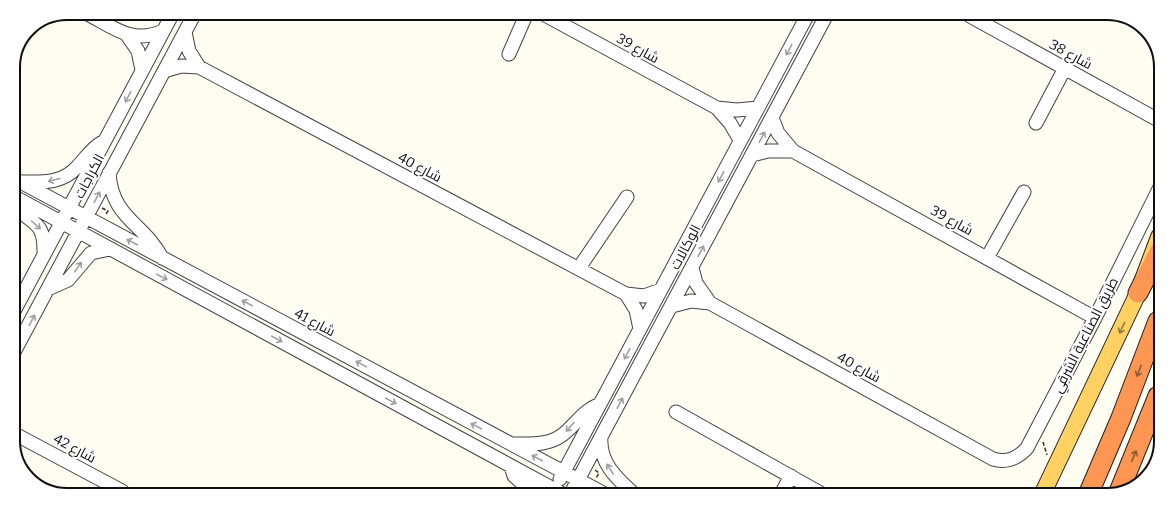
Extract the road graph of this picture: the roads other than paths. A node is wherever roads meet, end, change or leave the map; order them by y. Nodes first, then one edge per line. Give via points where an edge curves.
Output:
1 (99, 20) edge
2 (169, 20) edge
3 (191, 20) edge
4 (524, 20) edge
5 (554, 20) edge
6 (805, 20) edge
7 (824, 20) edge
8 (977, 20) edge
9 (163, 31) junction
10 (185, 32) junction
11 (128, 35) junction
12 (509, 54) dead end
13 (199, 67) junction
14 (1064, 68) junction
15 (142, 70) junction
16 (164, 71) junction
17 (717, 108) junction
18 (758, 108) junction
19 (1154, 117) edge
20 (772, 118) junction
21 (1036, 123) dead end
22 (106, 140) junction
23 (740, 140) junction
24 (793, 151) junction
25 (752, 155) junction
26 (109, 174) junction
27 (20, 180) edge
28 (20, 182) edge
29 (1024, 192) dead end
30 (627, 198) dead end
31 (1154, 199) edge
32 (20, 200) edge
33 (68, 208) junction
34 (20, 211) edge
35 (86, 217) junction
36 (61, 222) junction
37 (79, 232) junction
38 (110, 248) junction
39 (1154, 250) edge
40 (44, 255) junction
41 (162, 258) junction
42 (987, 258) junction
43 (1154, 262) edge
44 (579, 268) junction
45 (692, 268) junction
46 (48, 289) junction
47 (661, 290) junction
48 (1138, 292) junction
49 (626, 294) junction
50 (20, 300) edge
51 (710, 303) junction
52 (672, 306) junction
53 (1095, 318) junction
54 (640, 329) junction
55 (1154, 332) edge
56 (20, 341) edge
57 (600, 404) junction
58 (1154, 406) edge
59 (676, 412) dead end
60 (20, 437) edge
61 (601, 437) junction
62 (1071, 437) junction
63 (510, 444) junction
64 (993, 459) joint
65 (511, 466) junction
66 (564, 473) junction
67 (791, 476) junction
68 (578, 480) junction
69 (1121, 486) edge
70 (116, 488) edge
71 (527, 488) edge
72 (549, 488) edge
73 (558, 488) edge
74 (574, 488) edge
75 (593, 488) edge
76 (627, 488) edge
77 (784, 488) edge
78 (800, 488) edge
79 (1045, 488) edge
80 (1052, 488) edge
81 (1091, 488) edge

1 - 11 street
2 - 9 street, الكراجات
3 - 10 street, الكراجات
4 - 12 street
5 - 17 street, شارع 39
6 -> 18 street, الوكالات
7 - 20 street, الوكالات
8 - 14 street, شارع 38
9 - 11 street via 146,37
9 - 15 street, الكراجات
10 - 13 street via 189,51
10 - 16 street, الكراجات
11 - 15 street via 138,51
13 - 16 street, شارع 40 via 181,66
13 - 44 street, شارع 40
14 - 19 street, شارع 38
14 - 21 street
15 -> 22 street, الكراجات
16 - 26 street, الكراجات
17 - 18 street, شارع 39
17 - 23 street, شارع 39
18 - 23 street, الوكالات
20 - 24 street, شارع 39 via 778,133
25 -> 20 street, الوكالات
22 -> 27 street via 92,149 77,168 65,177 51,182
22 - 33 street, الكراجات
23 -> 47 street, الوكالات
24 - 25 street, شارع 39 via 768,151
24 - 42 street, شارع 39
45 -> 25 street, الوكالات
35 -> 26 street, الكراجات
26 - 41 street via 111,189 119,208 151,240
28 - 33 street, شارع 41
29 - 42 street
30 - 44 street
31 - 53 street, طريق الصناعية الشرقي
32 - 36 street
33 - 35 street, شارع 41
33 - 36 street, الكراجات
34 -> 40 street via 42,230
35 - 37 street, الكراجات
41 -> 35 street, شارع 41
36 - 37 street
36 - 40 street, الكراجات
37 - 38 street
37 - 46 street, الكراجات
46 -> 38 street via 68,280 91,253
38 -> 65 street
39 - 48 main road, طريق الصناعية الشرقي
40 - 50 street, الكراجات
63 -> 41 street, شارع 41
42 - 53 street, شارع 39
43 - 48 highway
44 - 49 street, شارع 40
45 - 51 street, شارع 40 via 696,283
45 - 52 street, الوكالات
56 -> 46 street, الكراجات
47 - 49 street, شارع 40 via 644,296
47 - 54 street, الوكالات
48 -> 62 main road, طريق الصناعية الشرقي
49 - 54 street via 636,310
51 - 52 street, شارع 40 via 691,301
51 - 64 street, شارع 40
61 -> 52 street, الوكالات
53 - 64 street, طريق الصناعية الشرقي via 1027,448 1016,458 1008,461
54 -> 57 street, الوكالات
55 -> 81 highway
57 -> 63 street via 584,413 568,431 556,439 542,444
57 - 66 street, الوكالات
69 -> 58 highway
59 - 67 street
60 - 70 street, شارع 42
61 - 68 street, الوكالات
76 -> 61 street via 607,466
62 - 79 main road, طريق الصناعية الشرقي
62 - 80 main road
66 -> 63 street, شارع 41
65 - 71 street via 517,480
65 - 72 street
66 - 68 street, شارع 41
66 - 73 street, الوكالات
67 - 77 street
67 - 78 street
68 - 74 street, الوكالات
68 - 75 street, شارع 41

